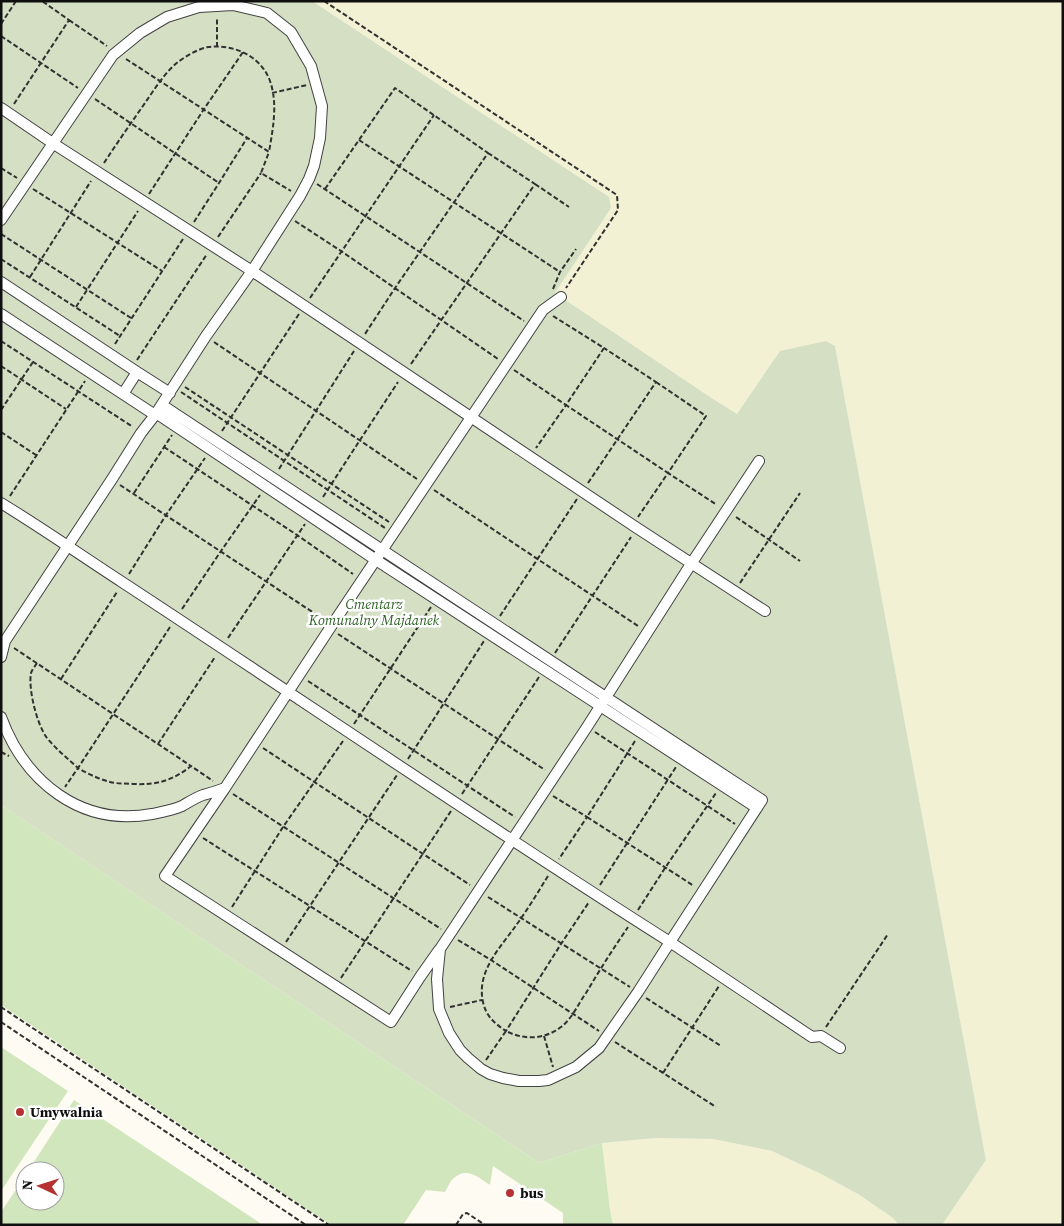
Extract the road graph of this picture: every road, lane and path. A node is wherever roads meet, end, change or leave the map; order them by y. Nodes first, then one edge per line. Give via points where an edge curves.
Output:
1 (16, 1) edge
2 (42, 1) edge
3 (324, 1) edge
4 (217, 6) junction
5 (69, 20) junction
6 (1, 24) edge
7 (1, 36) edge
8 (217, 47) junction
9 (243, 52) junction
10 (117, 53) junction
11 (41, 63) junction
12 (160, 81) junction
13 (316, 83) junction
14 (272, 93) junction
15 (87, 94) junction
16 (204, 109) junction
17 (5, 110) edge
18 (434, 115) junction
19 (131, 123) junction
20 (247, 138) junction
21 (359, 140) junction
22 (54, 144) junction
23 (269, 152) junction
24 (175, 153) junction
25 (488, 153) junction
26 (399, 166) junction
27 (1, 168) edge
28 (97, 172) junction
29 (261, 173) junction
30 (309, 179) junction
31 (219, 183) junction
32 (535, 184) junction
33 (26, 185) junction
34 (325, 189) junction
35 (300, 196) junction
36 (144, 202) junction
37 (454, 202) junction
38 (569, 207) dead end
39 (71, 214) junction
40 (287, 216) junction
41 (365, 216) junction
42 (1, 220) edge
43 (188, 230) junction
44 (500, 233) junction
45 (1, 234) edge
46 (117, 242) junction
47 (213, 246) junction
48 (576, 249) dead end
49 (341, 251) junction
50 (420, 252) junction
51 (1, 259) edge
52 (41, 260) junction
53 (162, 271) junction
54 (252, 271) junction
55 (560, 272) junction
56 (30, 277) junction
57 (1, 282) edge
58 (466, 283) junction
59 (395, 288) junction
60 (86, 289) junction
61 (561, 297) joint
62 (305, 306) junction
63 (76, 307) junction
64 (543, 310) junction
65 (1, 314) edge
66 (132, 318) junction
67 (441, 320) junction
68 (532, 327) junction
69 (120, 336) junction
70 (206, 336) junction
71 (1, 341) edge
72 (359, 342) junction
73 (604, 348) junction
74 (109, 354) junction
75 (33, 362) junction
76 (506, 365) junction
77 (1, 366) edge
78 (134, 371) junction
79 (261, 373) junction
80 (404, 373) junction
81 (21, 379) junction
82 (656, 382) junction
83 (174, 387) junction
84 (78, 391) junction
85 (123, 394) junction
86 (566, 405) junction
87 (66, 409) junction
88 (1, 410) edge
89 (316, 410) junction
90 (158, 411) junction
91 (231, 417) junction
92 (471, 418) junction
93 (227, 423) junction
94 (177, 427) junction
95 (1, 432) edge
96 (141, 433) junction
97 (618, 438) junction
98 (360, 440) junction
99 (214, 445) junction
100 (164, 447) junction
101 (36, 455) junction
102 (287, 455) junction
103 (530, 457) junction
104 (284, 460) junction
105 (760, 461) dead end
106 (197, 469) junction
107 (668, 473) junction
108 (112, 479) junction
109 (269, 482) junction
110 (331, 484) junction
111 (426, 485) junction
112 (328, 489) junction
113 (582, 492) junction
114 (134, 493) junction
115 (800, 493) dead end
116 (3, 504) edge
117 (252, 507) junction
118 (314, 512) junction
119 (166, 515) junction
120 (635, 527) junction
121 (396, 531) junction
122 (297, 535) junction
123 (68, 546) junction
124 (221, 551) junction
125 (382, 551) junction
126 (538, 559) junction
127 (376, 560) junction
128 (691, 564) junction
129 (267, 581) junction
130 (362, 581) junction
131 (124, 583) junction
132 (734, 591) junction
133 (592, 595) junction
134 (437, 598) junction
135 (765, 611) dead end
136 (176, 617) junction
137 (331, 627) junction
138 (492, 629) junction
139 (648, 632) junction
140 (4, 641) junction
141 (222, 647) junction
142 (1, 657) edge
143 (36, 663) junction
144 (547, 665) junction
145 (390, 668) junction
146 (299, 675) junction
147 (61, 680) junction
148 (288, 691) junction
149 (603, 702) junction
150 (444, 704) junction
151 (113, 714) junction
152 (360, 715) junction
153 (1, 718) edge
154 (587, 727) junction
155 (349, 732) junction
156 (641, 732) junction
157 (498, 739) junction
158 (255, 743) junction
159 (158, 744) junction
160 (413, 751) junction
161 (627, 753) junction
162 (682, 759) junction
163 (191, 766) junction
164 (78, 768) junction
165 (402, 768) junction
166 (554, 776) junction
167 (668, 780) junction
168 (315, 782) junction
169 (721, 785) junction
170 (467, 786) junction
171 (224, 788) junction
172 (545, 791) junction
173 (58, 795) junction
174 (456, 803) junction
175 (707, 806) junction
176 (757, 808) junction
177 (587, 817) junction
178 (368, 818) junction
179 (523, 823) junction
180 (283, 827) junction
181 (743, 830) junction
182 (195, 833) junction
183 (512, 840) junction
184 (627, 843) junction
185 (423, 854) junction
186 (338, 862) junction
187 (554, 867) junction
188 (665, 868) junction
189 (255, 872) junction
190 (479, 890) junction
191 (703, 892) junction
192 (595, 893) junction
193 (394, 899) junction
194 (310, 906) junction
195 (227, 916) junction
196 (521, 918) junction
197 (633, 919) junction
198 (888, 934) dead end
199 (449, 935) junction
200 (365, 941) junction
201 (670, 942) junction
202 (561, 944) junction
203 (440, 949) junction
204 (281, 951) junction
205 (491, 960) junction
206 (600, 969) junction
207 (420, 977) junction
208 (724, 978) junction
209 (335, 986) junction
210 (532, 988) junction
211 (638, 992) junction
212 (482, 1000) junction
213 (1, 1007) edge
214 (439, 1009) junction
215 (572, 1014) junction
216 (1, 1022) edge
217 (693, 1027) junction
218 (506, 1031) junction
219 (544, 1036) junction
220 (821, 1036) junction
221 (608, 1037) junction
222 (720, 1046) dead end
223 (840, 1048) dead end
224 (481, 1069) junction
225 (663, 1072) junction
226 (556, 1077) junction
227 (716, 1107) dead end
228 (306, 1225) edge
229 (329, 1225) edge
230 (456, 1225) edge
231 (485, 1225) edge

1 - 6 path
2 - 5 path
3 - 61 path via 617,195 618,210
4 - 8 path
4 - 10 street via 199,7 167,17 140,32
4 - 13 street via 233,4 267,13 291,32 311,66
5 - 10 path
5 - 11 path
7 - 11 path
8 - 9 path
8 - 12 path via 193,53 177,62
9 - 14 path via 262,65
9 - 16 path
10 - 12 path
10 - 15 street
11 - 15 path
11 - 17 path
12 - 16 path
12 - 19 path
13 - 14 path
13 - 30 street via 322,106 320,138
14 - 23 path via 274,117
15 - 19 path
15 - 22 street
16 - 20 path
16 - 24 path
17 - 22 street
18 - 21 path via 395,88
18 - 25 path
18 - 26 path
19 - 24 path
19 - 28 path
20 - 23 path
20 - 31 path
21 - 26 path
21 - 34 path
22 - 28 street
22 - 33 street
23 - 29 path
24 - 31 path
24 - 36 path
25 - 32 path
25 - 37 path
26 - 37 path
26 - 41 path
27 - 33 path
28 - 36 street
28 - 39 path
29 - 35 path
29 - 47 path
30 - 34 path
30 - 35 street
31 - 43 path
32 - 38 path
32 - 44 path
33 - 39 path
33 - 42 street
34 - 41 path
35 - 40 street
36 - 43 street
36 - 46 path
37 - 44 path
37 - 50 path
39 - 46 path
39 - 52 path
40 - 49 path
40 - 54 street
41 - 49 path
41 - 50 path
43 - 47 street
43 - 53 path
44 - 55 path
44 - 58 path
45 - 52 path
46 - 53 path
46 - 60 path
47 - 54 street
47 - 78 path
48 - 55 path
49 - 59 path
49 - 62 path
50 - 58 path
50 - 59 path
51 - 56 path
52 - 56 path
52 - 60 path
53 - 66 path
54 - 62 street
54 - 70 street
55 - 64 path
56 - 63 path
57 - 74 street
58 - 67 path
58 - 68 path
59 - 67 path
59 - 72 path
60 - 63 path
60 - 66 path
61 - 64 street
62 - 72 street
62 - 79 path
63 - 69 path
64 - 68 street
64 - 73 path
65 - 85 street
66 - 69 path
67 - 76 path
67 - 80 path
68 - 76 street
69 - 74 path
70 - 79 path
70 - 83 street
71 - 75 path
72 - 80 street
72 - 89 path
73 - 82 path
73 - 86 path
74 - 78 street
75 - 81 path
75 - 84 path
76 - 86 path
76 - 92 street
77 - 81 path
78 - 83 street
78 - 85 street
79 - 89 path
79 - 91 path
80 - 92 street
80 - 98 path
81 - 87 path
81 - 88 path
82 - 97 path
82 - 107 path via 706,416
83 - 90 street
83 - 91 path
83 - 93 path
84 - 87 path
84 - 96 path
85 - 90 street
86 - 97 path
86 - 103 path
87 - 101 path
89 - 98 path
89 - 102 path
90 - 94 street
90 - 96 street
90 - 99 street
91 - 93 path
91 - 102 path
92 - 103 street
92 - 111 street
93 - 99 path
93 - 104 path
94 - 99 street
94 - 100 path
95 - 101 path
96 - 108 street
97 - 107 path
97 - 113 path
98 - 110 path
98 - 111 path
99 - 106 path
99 - 109 street
100 - 106 path
100 - 114 path
101 - 116 path
102 - 104 path
102 - 110 path
103 - 113 street
104 - 109 path
104 - 112 path
105 - 128 street
106 - 117 path
106 - 119 path
107 - 120 path
108 - 114 path
108 - 123 street
109 - 117 path
109 - 118 street
110 - 112 path
110 - 121 path
111 - 121 street
111 - 126 path
112 - 118 path
112 - 121 path
113 - 120 street
113 - 126 path
114 - 119 path
115 - 132 path
116 - 123 street
117 - 122 path
117 - 124 path
118 - 122 path
118 - 125 street
118 - 127 street
119 - 124 path
119 - 131 path
120 - 128 street
120 - 133 path
121 - 125 street
122 - 129 path
122 - 130 path
123 - 131 street
123 - 140 street
124 - 129 path
124 - 136 path
125 - 127 street
125 - 138 street
126 - 133 path
126 - 138 path
127 - 130 street
127 - 134 street
128 - 132 street
128 - 139 street
129 - 137 path
129 - 141 path
130 - 137 street
131 - 136 street
131 - 147 path
132 - 135 street
133 - 139 path
133 - 144 path
134 - 138 street
134 - 145 path
136 - 141 street
136 - 151 path
137 - 145 path
137 - 146 street
138 - 144 street
138 - 150 path
139 - 149 street
140 - 142 street
140 - 143 path
141 - 148 street
141 - 159 path
143 - 147 path
143 - 164 path via 31,681 39,723 46,736
144 - 149 street
144 - 157 path
145 - 150 path
145 - 152 path
146 - 148 street
146 - 152 path
147 - 151 path
148 - 155 street
148 - 158 street
149 - 154 street
149 - 156 street
149 - 176 street via 762,800
150 - 157 path
150 - 160 path
151 - 159 path
151 - 164 path
152 - 155 path
152 - 160 path
153 - 173 street via 24,760
154 - 161 path
154 - 166 street
155 - 165 street
155 - 168 path
156 - 161 path
156 - 162 street
157 - 166 path
157 - 170 path
158 - 168 path
158 - 171 street
159 - 163 path
160 - 165 path
160 - 170 path
161 - 167 path
161 - 177 path
162 - 167 path
162 - 169 street
163 - 164 path via 169,780 143,784 109,782
163 - 171 path
164 - 173 path
165 - 174 street
165 - 178 path
166 - 172 street
167 - 175 path
167 - 184 path
168 - 178 path
168 - 180 path
169 - 175 path
169 - 176 street
170 - 174 path
170 - 179 path
171 - 173 street via 180,807 140,816 95,812
171 - 180 path
171 - 182 street
172 - 177 path
172 - 179 street
174 - 183 street
174 - 185 path
175 - 181 path
175 - 188 path
176 - 181 street
177 - 184 path
177 - 187 path
178 - 185 path
178 - 186 path
179 - 183 street
180 - 186 path
180 - 189 path
181 - 191 street
182 - 189 path
182 - 195 street via 165,876
183 - 187 street
183 - 190 street
184 - 188 path
184 - 192 path
185 - 190 path
185 - 193 path
186 - 193 path
186 - 194 path
187 - 192 street
187 - 196 path
188 - 191 path
188 - 197 path
189 - 194 path
189 - 195 path
190 - 196 path
190 - 199 street
191 - 201 street
192 - 197 street
192 - 202 path
193 - 199 path
193 - 200 path
194 - 200 path
194 - 204 path
195 - 204 street
196 - 202 path
196 - 205 path
197 - 201 street
197 - 206 path
198 - 220 path
199 - 203 street
199 - 205 path
200 - 207 path
200 - 209 path
201 - 208 street
201 - 211 street
202 - 206 path
202 - 210 path
203 - 207 street
203 - 214 street
204 - 209 street
205 - 210 path
205 - 212 path via 481,984
206 - 211 path
206 - 215 path
207 - 209 street via 391,1022
208 - 217 path
208 - 220 street via 812,1037
210 - 215 path
210 - 218 path
211 - 217 path
211 - 221 street
212 - 214 path
212 - 218 path via 491,1020
213 - 229 path
214 - 224 street via 460,1050
215 - 219 path via 560,1028
215 - 221 path
216 - 228 path
217 - 222 path
217 - 225 path
218 - 219 path via 526,1038
218 - 224 path
219 - 226 path
220 - 223 street
221 - 225 path
221 - 226 street via 579,1065
224 - 226 street via 519,1081
225 - 227 path
230 - 231 path via 467,1213

